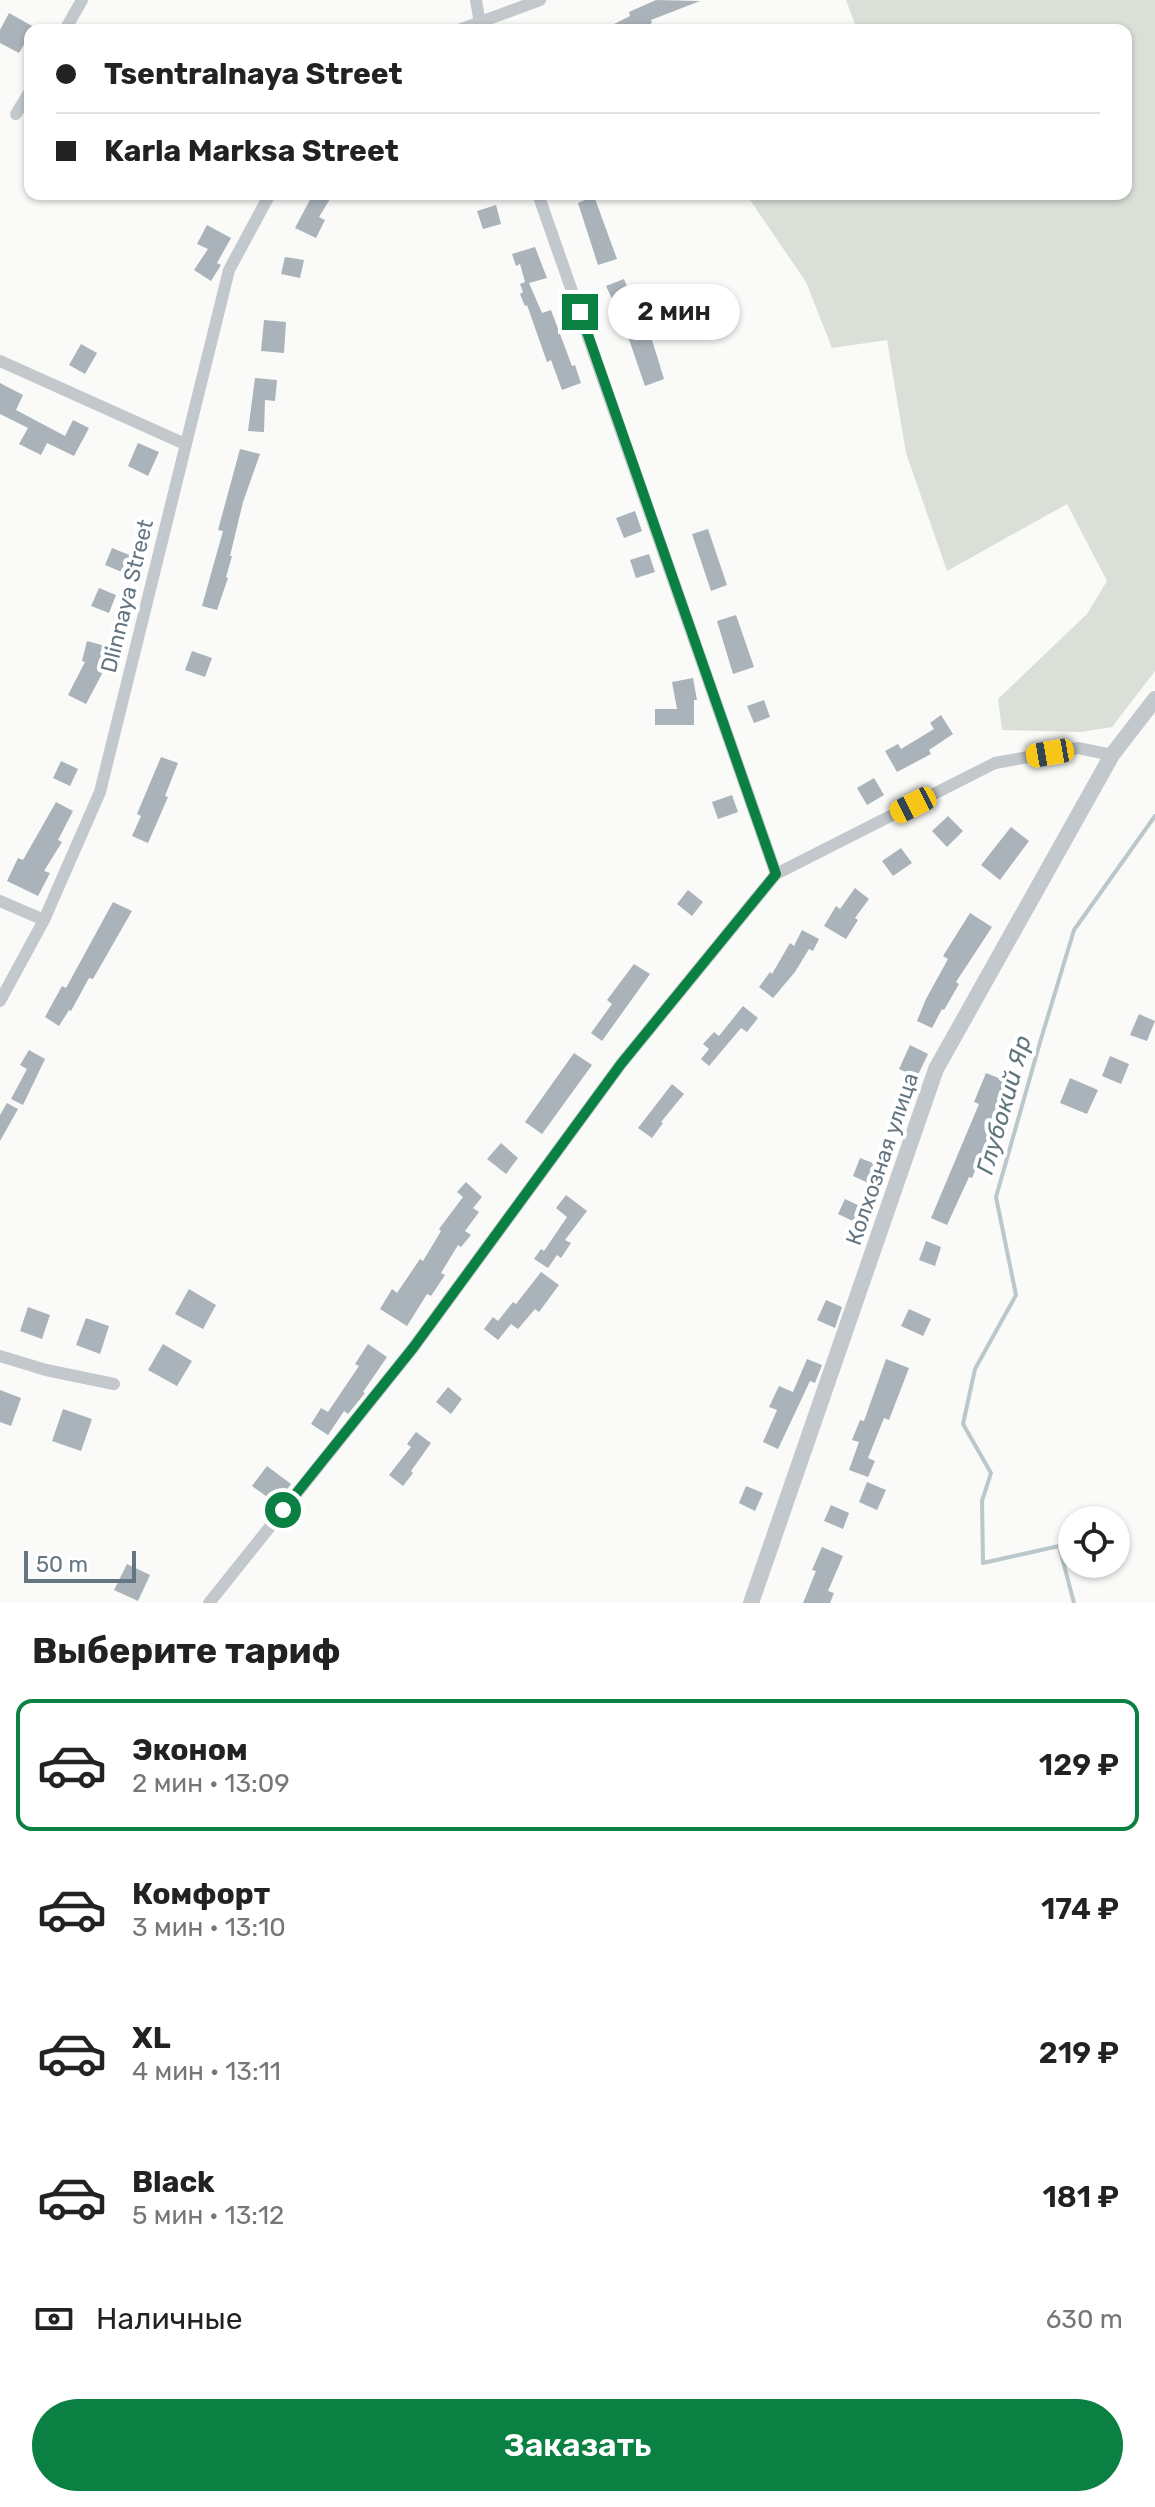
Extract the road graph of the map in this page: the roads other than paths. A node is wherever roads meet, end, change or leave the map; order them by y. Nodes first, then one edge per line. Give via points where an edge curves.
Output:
1 (82, 0) edge
2 (476, 0) edge
3 (540, 0) edge
4 (68, 24) edge
5 (480, 24) edge
6 (485, 24) edge
7 (24, 101) edge
8 (16, 114) dead end
9 (267, 200) edge
10 (540, 200) edge
11 (0, 361) edge
12 (185, 444) junction
13 (1155, 699) edge
14 (1112, 755) junction
15 (776, 874) junction
16 (0, 901) edge
17 (44, 920) junction
18 (0, 1001) edge
19 (0, 1356) edge
20 (114, 1384) dead end
21 (209, 1603) edge
22 (751, 1603) edge

1 - 4 street
2 - 5 street
3 - 6 street
7 - 8 street
9 - 12 street, Dlinnaya Street via 229,270
10 - 15 street
11 - 12 street
12 - 17 street, Dlinnaya Street via 100,792
13 - 14 street, Колхозная улица
14 - 15 street via 1078,748 995,763
14 - 22 street, Колхозная улица via 936,1069
15 - 21 street via 621,1064 413,1348
16 - 17 street
17 - 18 street, Dlinnaya Street
19 - 20 street

